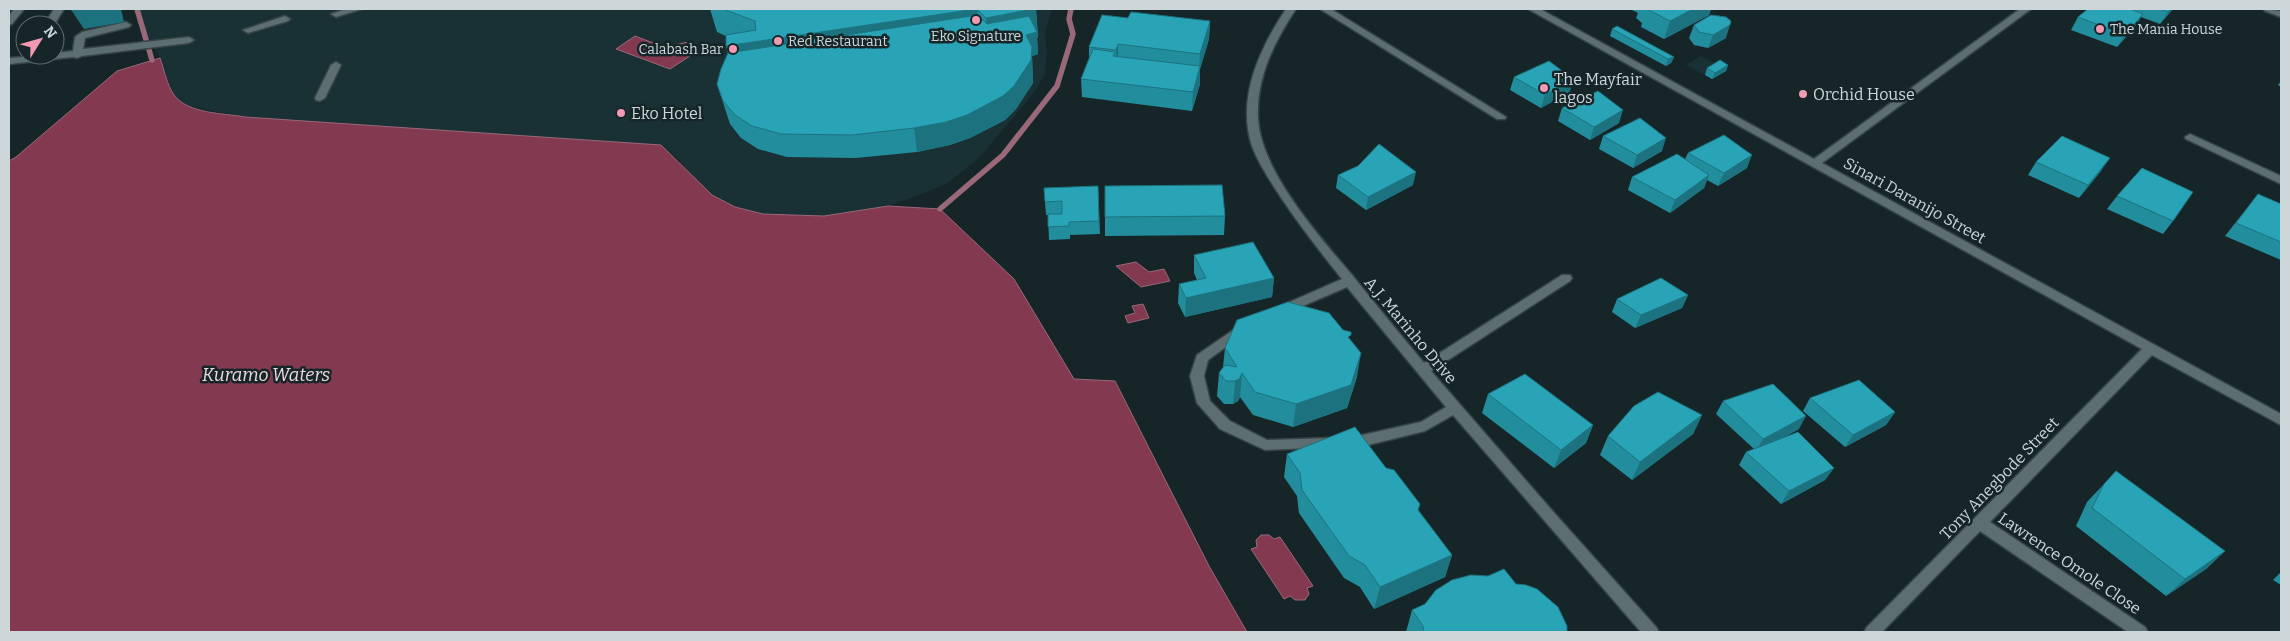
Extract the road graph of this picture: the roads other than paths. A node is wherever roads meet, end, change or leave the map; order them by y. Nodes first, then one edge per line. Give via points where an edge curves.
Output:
1 (19, 9) edge
2 (357, 9) edge
3 (1291, 9) edge
4 (1325, 9) edge
5 (1534, 9) edge
6 (2026, 9) edge
7 (2268, 9) edge
8 (336, 14) dead end
9 (2281, 14) edge
10 (285, 19) dead end
11 (9, 22) edge
12 (126, 25) dead end
13 (248, 30) dead end
14 (189, 40) dead end
15 (65, 55) edge
16 (77, 55) junction
17 (336, 65) dead end
18 (320, 98) dead end
19 (1501, 117) dead end
20 (2190, 137) dead end
21 (1815, 164) junction
22 (2281, 180) edge
23 (1566, 278) dead end
24 (1349, 281) junction
25 (2151, 348) junction
26 (1423, 370) junction
27 (1455, 408) junction
28 (2281, 420) edge
29 (1980, 523) junction
30 (1651, 632) edge
31 (1872, 632) edge
32 (2140, 632) edge

1 - 11 street
2 - 8 street
3 - 24 street, A.J. Marinho Drive via 1258,69 1253,102 1255,136 1270,172 1310,232
4 - 19 street
5 - 21 street, Sinari Daranijo Street
6 - 21 street
7 - 9 street
10 - 13 street
12 - 16 street via 80,37
14 - 16 street
15 - 16 street
17 - 18 street
20 - 22 street
21 - 25 street, Sinari Daranijo Street
23 - 26 street
24 - 26 street, A.J. Marinho Drive
24 - 27 street via 1247,325 1202,358 1197,376 1204,403 1225,425 1265,445 1360,442 1425,426
25 - 28 street, Sinari Daranijo Street
25 - 29 street, Tony Anegbode Street
26 - 27 street, A.J. Marinho Drive
27 - 30 street, A.J. Marinho Drive
29 - 31 street, Tony Anegbode Street
29 - 32 street, Lawrence Omole Close

